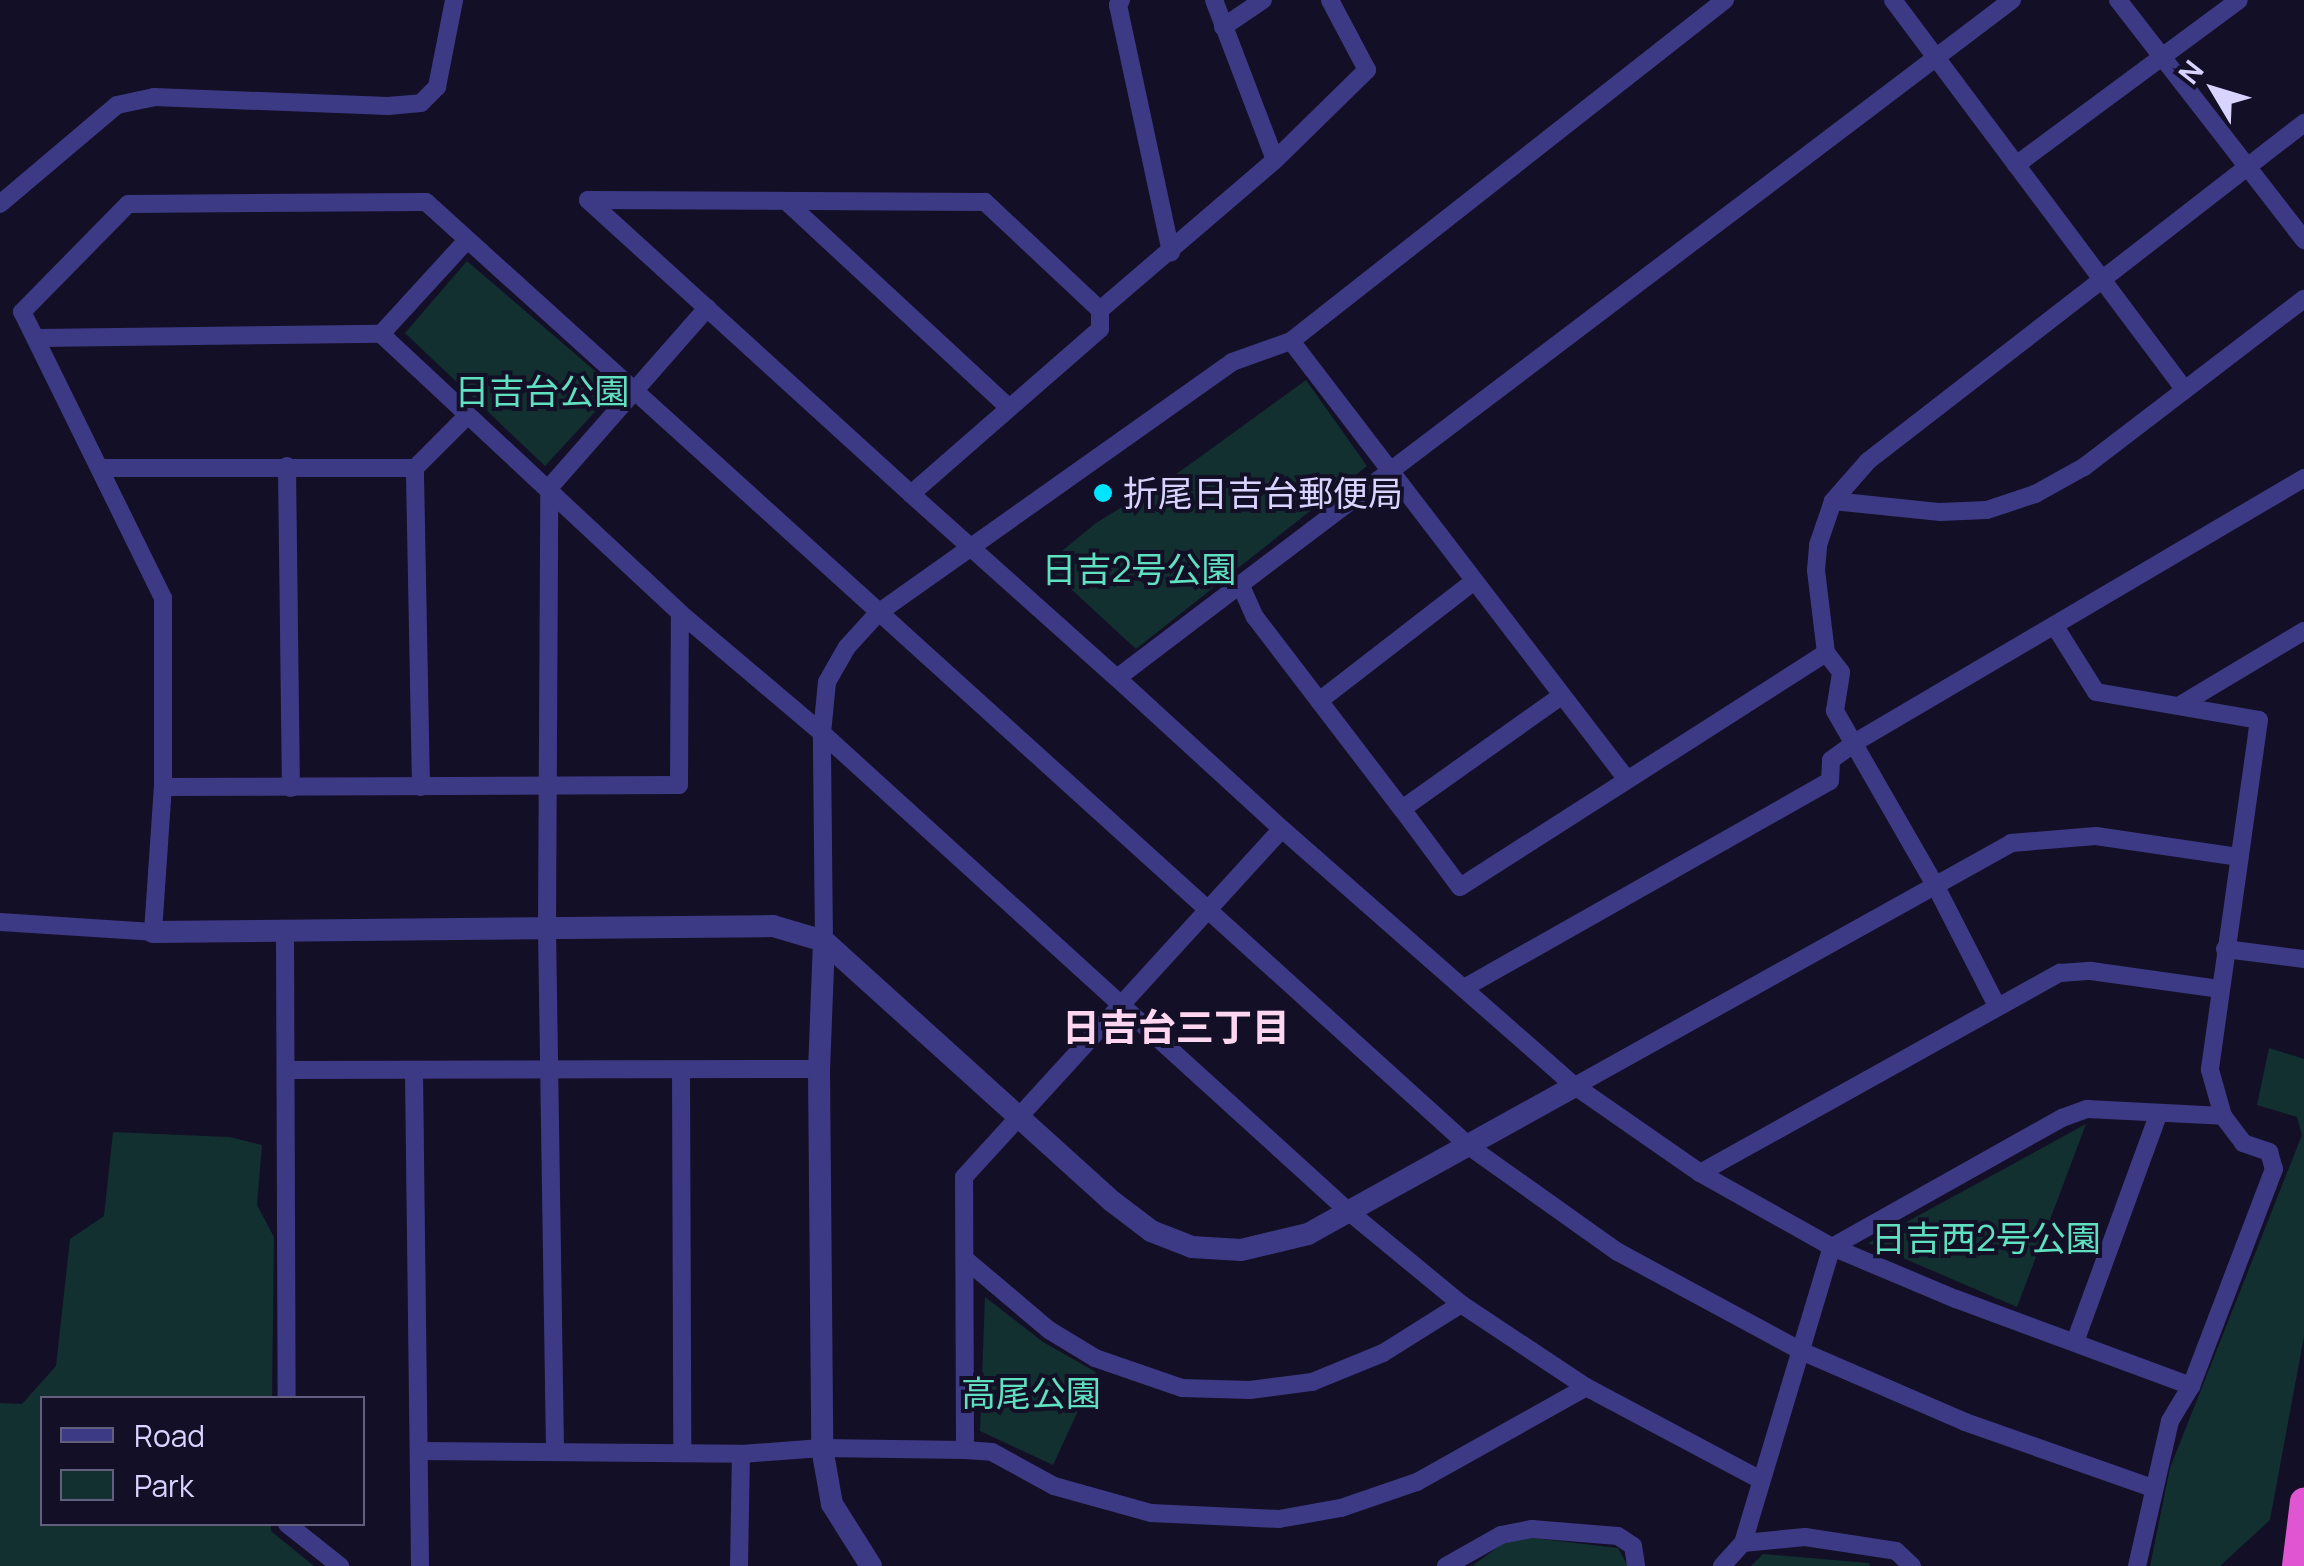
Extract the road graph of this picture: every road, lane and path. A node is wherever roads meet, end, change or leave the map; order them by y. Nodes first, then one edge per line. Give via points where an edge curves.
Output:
1 (454, 0) edge
2 (1122, 0) edge
3 (1214, 0) edge
4 (1263, 0) edge
5 (1330, 0) edge
6 (1725, 0) edge
7 (1893, 0) edge
8 (2012, 0) edge
9 (2118, 0) edge
10 (2239, 0) edge
11 (1223, 27) junction
12 (1935, 58) junction
13 (2162, 59) junction
14 (2304, 123) edge
15 (1274, 160) junction
16 (2016, 165) junction
17 (2248, 166) junction
18 (788, 203) junction
19 (0, 204) edge
20 (466, 240) junction
21 (2304, 240) edge
22 (1171, 252) junction
23 (2104, 281) junction
24 (2304, 299) edge
25 (708, 308) junction
26 (1100, 310) junction
27 (382, 334) junction
28 (37, 338) junction
29 (1291, 341) junction
30 (636, 390) junction
31 (2185, 390) junction
32 (1008, 406) junction
33 (467, 416) junction
34 (287, 466) junction
35 (100, 468) junction
36 (415, 468) junction
37 (1391, 470) junction
38 (2304, 478) edge
39 (549, 488) junction
40 (911, 494) junction
41 (1833, 501) junction
42 (972, 546) junction
43 (1474, 581) junction
44 (1240, 586) junction
45 (680, 613) junction
46 (878, 613) junction
47 (2056, 628) junction
48 (2304, 631) edge
49 (1826, 653) junction
50 (1118, 678) junction
51 (1561, 696) junction
52 (1319, 702) junction
53 (2182, 704) junction
54 (822, 733) junction
55 (1854, 744) junction
56 (1625, 778) junction
57 (548, 786) junction
58 (163, 787) junction
59 (421, 787) junction
60 (290, 788) junction
61 (1402, 809) junction
62 (1282, 828) junction
63 (2239, 857) junction
64 (1935, 885) junction
65 (1207, 910) junction
66 (0, 922) edge
67 (547, 929) junction
68 (285, 930) junction
69 (153, 932) junction
70 (824, 940) junction
71 (2226, 949) junction
72 (2304, 959) edge
73 (1464, 988) junction
74 (2218, 989) junction
75 (1123, 1005) junction
76 (1997, 1006) junction
77 (550, 1068) junction
78 (819, 1069) junction
79 (287, 1070) junction
80 (680, 1071) junction
81 (414, 1073) junction
82 (1575, 1086) junction
83 (1018, 1115) junction
84 (2158, 1115) junction
85 (2223, 1116) junction
86 (1470, 1147) junction
87 (1700, 1173) junction
88 (1347, 1210) junction
89 (1832, 1247) junction
90 (965, 1259) junction
91 (1460, 1304) junction
92 (2075, 1342) junction
93 (1801, 1350) junction
94 (2190, 1386) junction
95 (1586, 1387) junction
96 (287, 1396) edge
97 (822, 1448) junction
98 (556, 1450) junction
99 (682, 1450) junction
100 (964, 1450) junction
101 (420, 1451) junction
102 (741, 1454) junction
103 (1761, 1480) junction
104 (2152, 1488) junction
105 (2304, 1501) edge
106 (290, 1526) edge
107 (1743, 1544) junction
108 (2304, 1558) edge
109 (340, 1566) edge
110 (420, 1566) edge
111 (740, 1566) edge
112 (871, 1566) edge
113 (1446, 1566) edge
114 (1636, 1566) edge
115 (1722, 1566) edge
116 (1912, 1566) edge
117 (2137, 1566) edge
118 (2299, 1566) edge

1 - 19 street via 438,86 421,103 154,97 117,105
2 - 22 street
3 - 11 street
4 - 11 street
5 - 15 street via 1367,70
6 - 29 street
7 - 12 street
8 - 12 street
9 - 13 street
10 - 13 street
11 - 15 street
12 - 16 street
12 - 37 street
13 - 16 street
13 - 17 street
14 - 17 street
15 - 22 street
16 - 23 street
17 - 21 street
17 - 23 street
18 - 25 street via 588,200
18 - 26 street via 985,202
18 - 32 street
20 - 27 street
20 - 28 street via 426,202 128,204 22,312
20 - 30 street
22 - 26 street
23 - 31 street
23 - 41 street via 1868,461
24 - 31 street
25 - 30 street
25 - 40 street
26 - 32 street via 1100,329
27 - 28 street
27 - 33 street
28 - 35 street
29 - 37 street
29 - 42 street via 1232,362
30 - 39 street
30 - 46 street
31 - 41 street via 2084,467 1987,510 1900,511
32 - 40 street
33 - 36 street
33 - 39 street
34 - 35 street
34 - 36 street
34 - 60 street
35 - 58 street via 163,598
36 - 59 street
37 - 43 street
37 - 44 street
38 - 47 street
39 - 45 street
39 - 57 street
40 - 42 street
41 - 49 street via 1816,570
42 - 46 street
42 - 50 street
43 - 51 street
43 - 52 street
44 - 50 street
44 - 52 street via 1255,617
45 - 54 street
45 - 57 street via 678,785
46 - 54 street via 826,682
46 - 65 street
47 - 53 street via 2096,692
47 - 55 street
48 - 53 street
49 - 55 street via 1841,672 1835,711
49 - 56 street
50 - 62 street
51 - 56 street
51 - 61 street
52 - 61 street
53 - 63 street via 2259,720
54 - 70 street
54 - 75 street
55 - 64 street
55 - 73 street via 1831,760 1830,781
56 - 61 street via 1460,886
57 - 59 street
57 - 67 street
58 - 60 street
58 - 69 street
59 - 60 street
62 - 65 street
62 - 73 street
63 - 64 street via 2096,836 2051,838 2011,844
63 - 71 street
64 - 76 street
64 - 82 street
65 - 75 street
65 - 86 street
66 - 69 street
67 - 68 street
67 - 70 street via 773,926
67 - 77 street
68 - 69 street
68 - 79 street
70 - 78 street
70 - 83 street
71 - 72 street
71 - 74 street
73 - 82 street
74 - 76 street via 2090,970 2060,972
74 - 85 street via 2210,1070
75 - 83 street
75 - 88 street
76 - 87 street
77 - 80 street
77 - 81 street
77 - 98 street
78 - 80 street
78 - 97 street
79 - 81 street
79 - 96 street
80 - 99 street
81 - 101 street
82 - 86 street
82 - 87 street
83 - 88 street via 1125,1212 1192,1247 1280,1244
83 - 90 street via 964,1176
84 - 85 street
84 - 89 street via 2087,1109 2062,1118
84 - 92 street
85 - 94 street via 2243,1143 2269,1152 2274,1169
86 - 88 street
86 - 93 street via 1618,1252
87 - 89 street
88 - 91 street
89 - 92 street
89 - 93 street
90 - 91 street via 1049,1330 1095,1358 1182,1388 1250,1390 1312,1382 1383,1353
90 - 100 street
91 - 95 street
92 - 94 street
93 - 103 street
93 - 104 street via 1966,1422
94 - 104 street via 2170,1421
95 - 100 street via 1416,1482 1341,1508 1279,1519 1151,1513 1054,1486 992,1452
95 - 103 street
97 - 100 street
97 - 102 street
97 - 112 street via 832,1504
98 - 99 street
98 - 101 street
99 - 102 street
101 - 110 street
102 - 111 street
103 - 107 street
104 - 117 street
105 - 118 highway
106 - 109 street
107 - 115 street
107 - 116 street via 1804,1537 1896,1551
108 - 118 highway
113 - 114 street via 1501,1535 1532,1528 1618,1536 1633,1546

